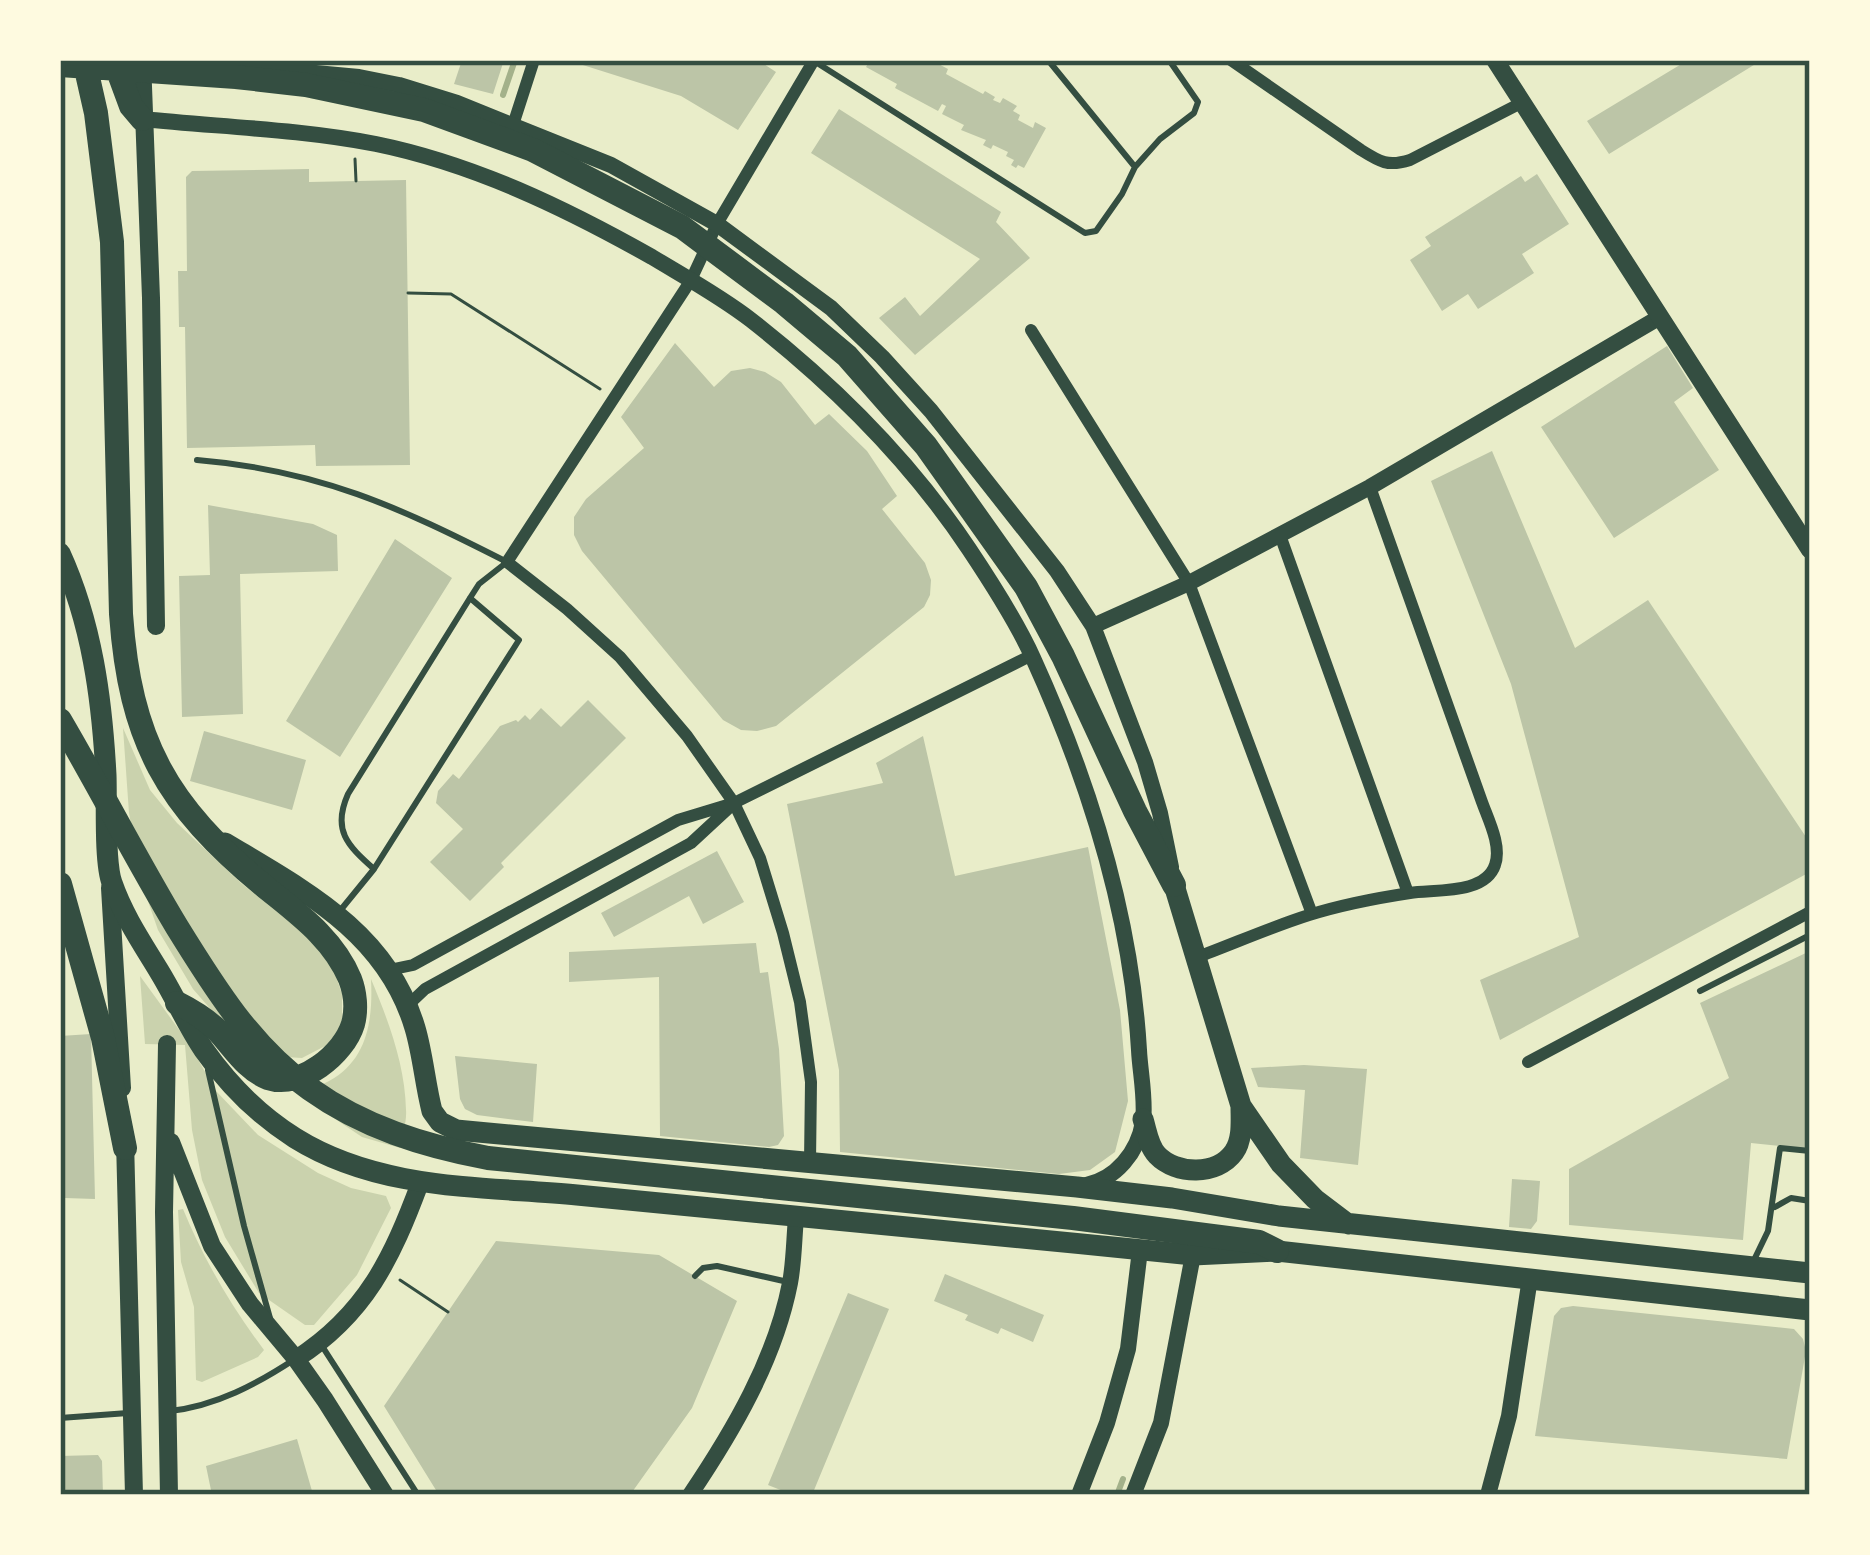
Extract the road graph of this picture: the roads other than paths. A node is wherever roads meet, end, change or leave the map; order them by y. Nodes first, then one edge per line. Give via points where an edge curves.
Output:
1 (84, 60) edge
2 (114, 60) edge
3 (142, 60) edge
4 (177, 60) edge
5 (534, 60) edge
6 (1048, 60) edge
7 (1169, 60) edge
8 (1231, 60) edge
9 (1495, 60) edge
10 (814, 61) edge
11 (60, 65) edge
12 (1523, 102) junction
13 (142, 119) junction
14 (513, 125) junction
15 (1135, 166) junction
16 (717, 224) junction
17 (692, 280) junction
18 (1660, 317) junction
19 (1031, 330) dead end
20 (197, 460) dead end
21 (1370, 487) junction
22 (1280, 536) junction
23 (1810, 550) edge
24 (60, 554) edge
25 (507, 562) junction
26 (1189, 583) junction
27 (470, 598) junction
28 (156, 626) dead end
29 (1093, 626) junction
30 (1032, 655) junction
31 (60, 720) edge
32 (734, 803) junction
33 (205, 830) junction
34 (374, 869) junction
35 (110, 879) junction
36 (60, 884) edge
37 (1174, 885) junction
38 (1408, 893) junction
39 (1810, 912) edge
40 (337, 914) junction
41 (1312, 914) junction
42 (1810, 934) edge
43 (1195, 958) junction
44 (389, 970) junction
45 (1700, 992) dead end
46 (177, 1003) junction
47 (407, 1006) junction
48 (167, 1044) dead end
49 (203, 1048) junction
50 (1528, 1062) dead end
51 (1241, 1106) junction
52 (1143, 1120) junction
53 (166, 1129) junction
54 (582, 1142) junction
55 (125, 1148) junction
56 (1810, 1151) edge
57 (810, 1162) junction
58 (420, 1183) junction
59 (1077, 1186) junction
60 (577, 1195) junction
61 (1810, 1201) edge
62 (796, 1218) junction
63 (1348, 1224) junction
64 (1768, 1231) junction
65 (1140, 1250) junction
66 (1277, 1251) junction
67 (1193, 1255) junction
68 (1751, 1268) junction
69 (1810, 1273) edge
70 (695, 1276) dead end
71 (1530, 1278) junction
72 (790, 1282) junction
73 (1810, 1310) edge
74 (276, 1335) junction
75 (320, 1343) junction
76 (296, 1359) junction
77 (166, 1411) junction
78 (131, 1413) junction
79 (60, 1418) edge
80 (134, 1495) edge
81 (169, 1495) edge
82 (385, 1495) edge
83 (418, 1495) edge
84 (690, 1495) edge
85 (1079, 1495) edge
86 (1133, 1495) edge
87 (1488, 1495) edge

1 - 33 highway via 112,242 124,659 147,743 178,801
2 - 13 highway
3 - 13 main road
4 - 14 street via 358,77
5 - 14 street
6 - 15 lane
7 - 15 lane via 1198,102
8 - 12 street via 1360,150 1395,165
9 - 12 main road
10 - 15 lane via 1085,233 1096,231
10 - 16 street
11 - 37 highway via 307,85 424,110 533,150 682,227 847,356 907,423 1026,587
12 - 18 main road
13 - 17 street via 300,132 445,162 558,207
13 - 28 main road
14 - 16 street via 611,165
16 - 17 street
16 - 29 street via 883,357
17 - 25 street
17 - 30 street via 817,375 884,442 968,548
18 - 21 street
18 - 23 main road
19 - 26 street
20 - 25 lane via 335,485
21 - 22 street
21 - 38 street via 1496,844 1486,878
22 - 26 street
22 - 38 street
24 - 35 main road via 97,676
25 - 27 lane
25 - 32 street via 620,657
26 - 29 street
26 - 41 street
27 - 34 lane via 340,811 342,833
27 - 34 lane via 519,640
29 - 37 street via 1145,762
30 - 32 street
30 - 52 street via 1110,866 1138,1032
31 - 66 highway via 232,1013 308,1088 390,1132 488,1158 1073,1218
32 - 44 street via 679,820 412,965
32 - 47 street via 691,844 425,988
32 - 57 street via 760,858 800,1003 811,1082
33 - 40 main road
33 - 46 highway via 336,952 351,982 352,1025 328,1059 284,1080 250,1067
34 - 40 lane
35 - 46 main road
35 - 55 main road
36 - 55 highway
37 - 43 main road
38 - 41 street
39 - 50 street
40 - 44 main road
41 - 43 street
42 - 45 lane
43 - 51 main road
44 - 47 main road
46 - 49 main road
47 - 54 main road via 435,1117 446,1126
48 - 53 main road
49 - 58 main road via 294,1138
49 - 74 lane
51 - 52 main road via 1236,1150 1201,1169 1169,1165
51 - 63 main road via 1280,1164
52 - 59 street via 1116,1172
53 - 74 main road via 212,1246
53 - 77 main road
54 - 57 main road
54 - 60 main road via 564,1148 557,1163
55 - 78 main road
56 - 64 lane via 1780,1148
57 - 59 main road
58 - 60 main road
58 - 75 main road via 384,1269
59 - 63 main road
60 - 62 main road
61 - 64 lane via 1776,1205
62 - 65 main road
62 - 72 street
63 - 68 main road
64 - 68 lane
65 - 67 main road
65 - 85 street via 1128,1349
66 - 67 main road
66 - 71 main road
67 - 86 street via 1161,1423
68 - 69 main road
70 - 72 lane via 717,1266
71 - 73 main road
71 - 87 street
72 - 84 street via 772,1346
74 - 76 main road
75 - 76 main road
75 - 83 lane
76 - 77 lane via 237,1392
76 - 82 main road
77 - 81 main road
78 - 79 lane
78 - 80 main road

